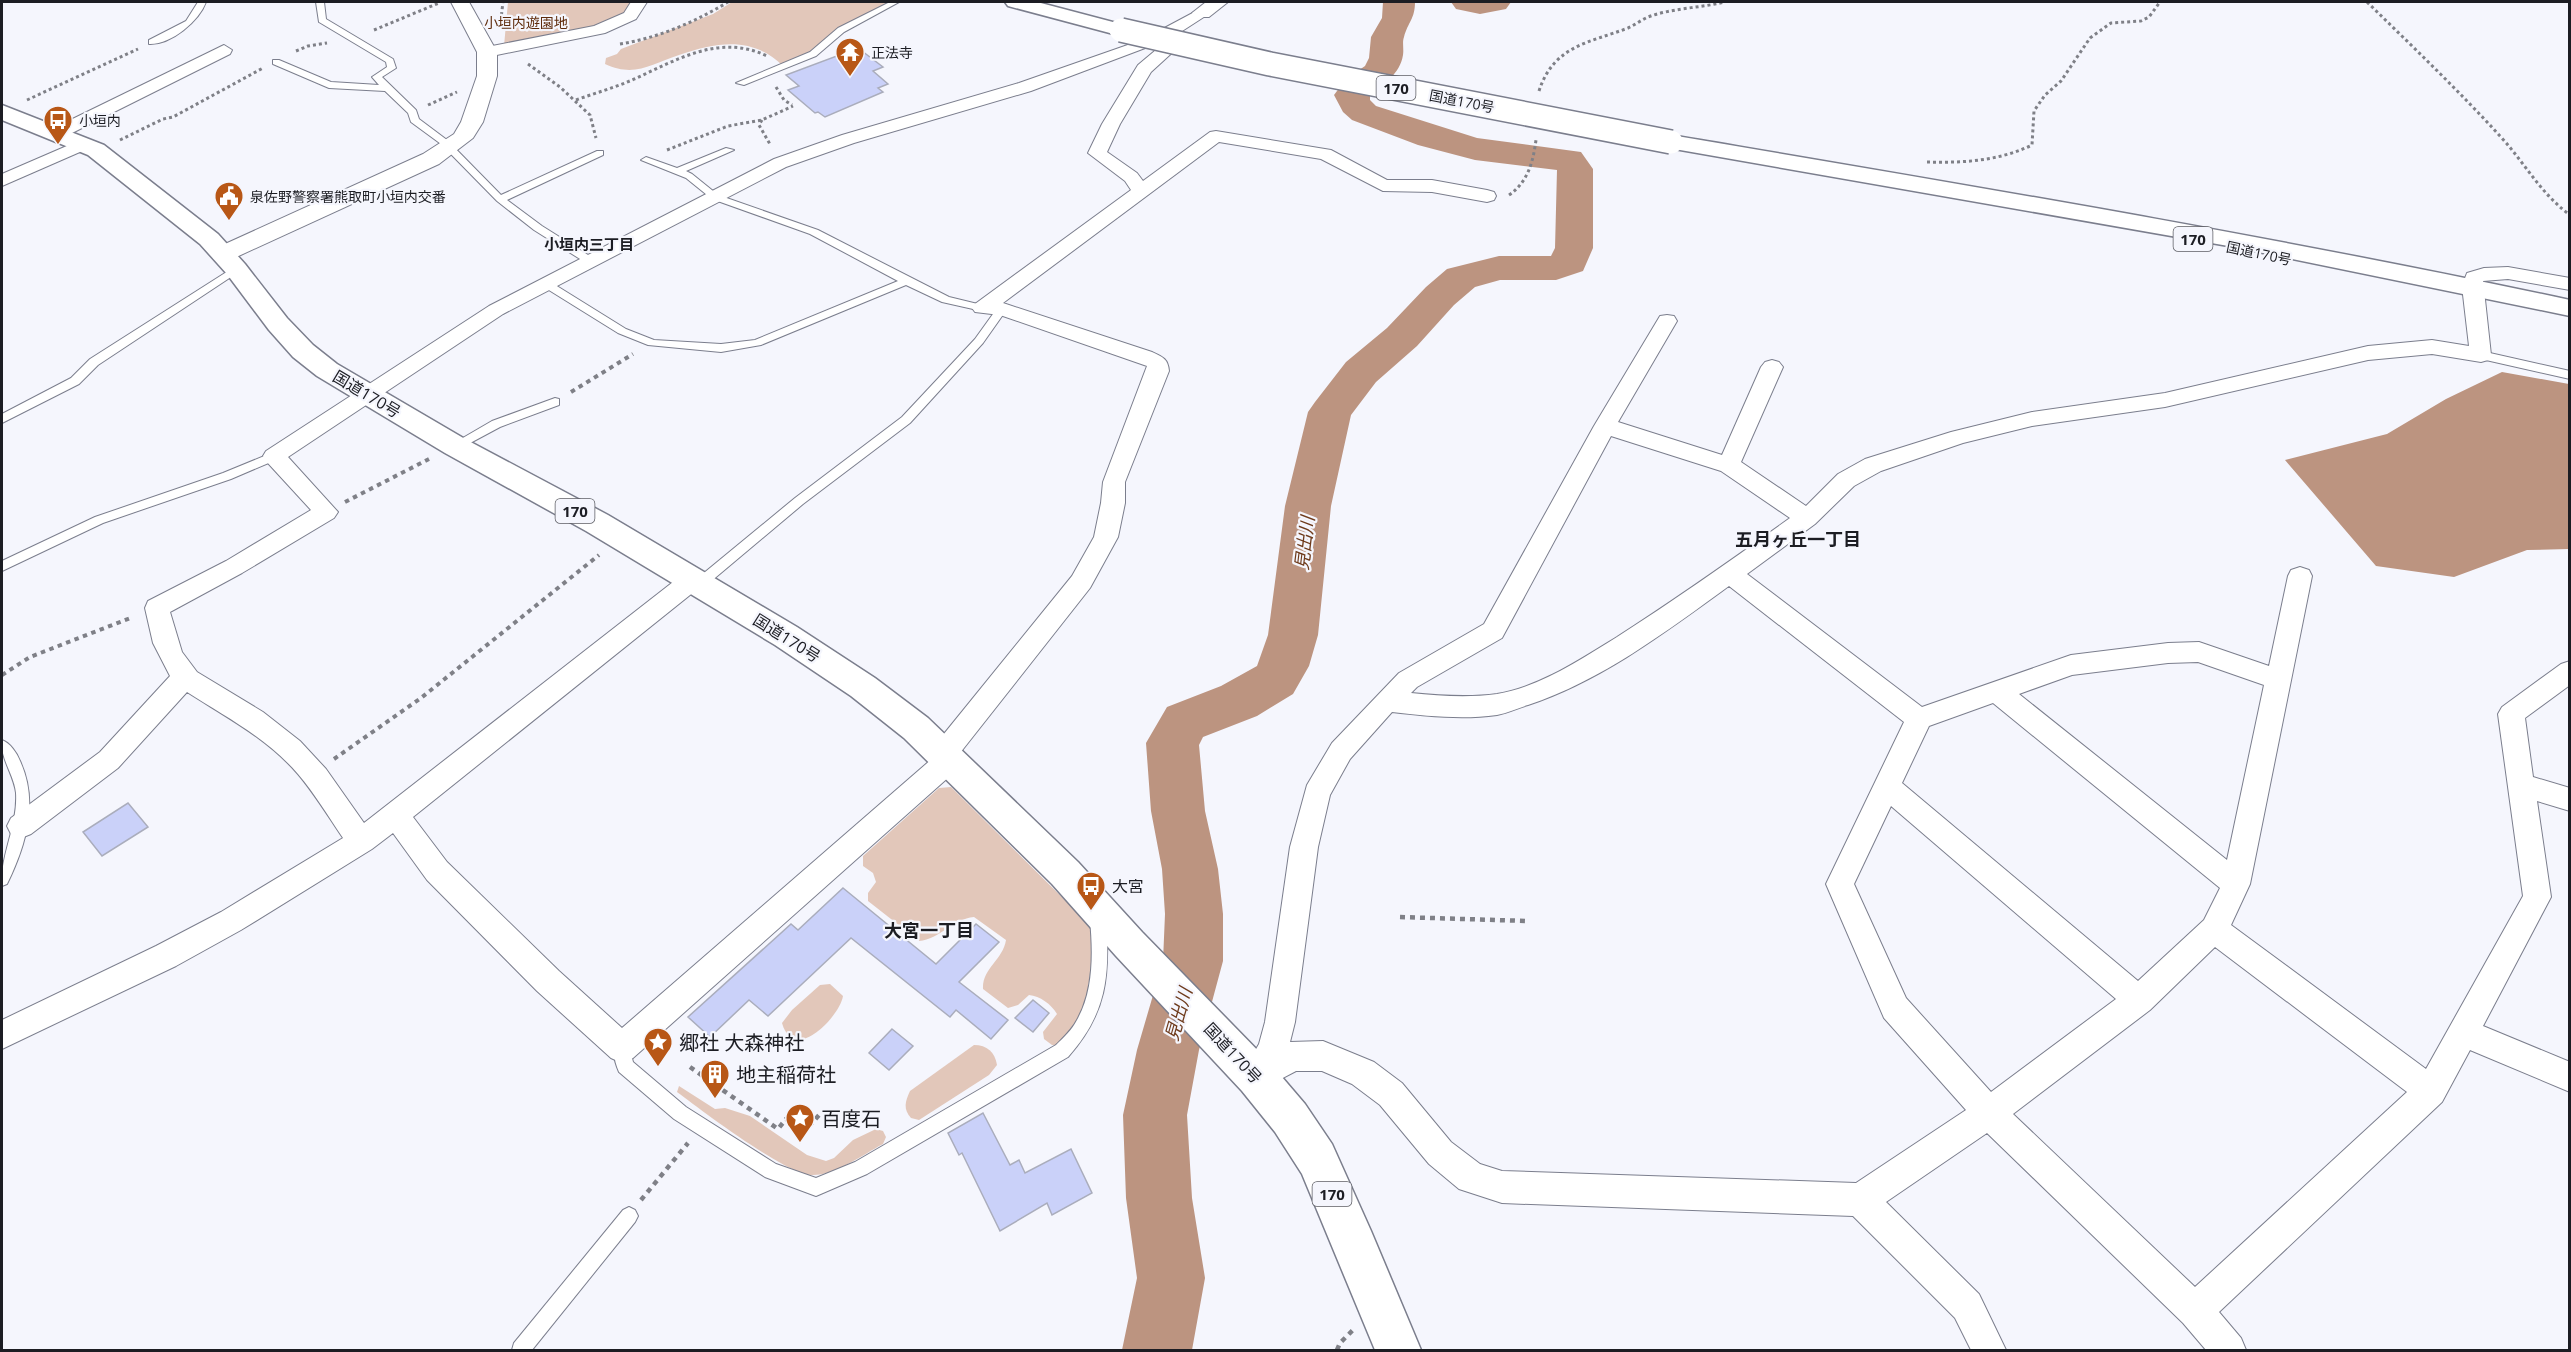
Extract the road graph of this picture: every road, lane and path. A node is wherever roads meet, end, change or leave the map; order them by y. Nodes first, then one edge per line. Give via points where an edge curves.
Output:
1 (202, 2) edge
2 (320, 2) edge
3 (460, 2) edge
4 (639, 2) edge
5 (728, 2) edge
6 (895, 2) edge
7 (1016, 2) edge
8 (1218, 2) edge
9 (1725, 2) edge
10 (2160, 2) edge
11 (2367, 2) edge
12 (1194, 18) junction
13 (599, 30) junction
14 (152, 42) joint
15 (224, 50) dead end
16 (494, 50) junction
17 (276, 62) dead end
18 (774, 70) junction
19 (486, 80) junction
20 (741, 83) dead end
21 (387, 88) junction
22 (1539, 91) dead end
23 (576, 100) junction
24 (411, 111) junction
25 (2, 112) edge
26 (762, 120) junction
27 (1537, 135) dead end
28 (70, 139) junction
29 (449, 148) junction
30 (729, 150) dead end
31 (600, 153) joint
32 (646, 160) joint
33 (780, 163) junction
34 (678, 171) junction
35 (1917, 173) junction
36 (2, 181) edge
37 (1142, 191) junction
38 (1487, 196) joint
39 (715, 197) junction
40 (500, 199) junction
41 (2570, 215) edge
42 (230, 261) junction
43 (592, 262) junction
44 (906, 281) junction
45 (2570, 284) edge
46 (548, 285) junction
47 (2473, 292) junction
48 (2570, 308) edge
49 (992, 309) junction
50 (1667, 321) dead end
51 (2570, 321) edge
52 (652, 343) junction
53 (2481, 355) junction
54 (1772, 367) dead end
55 (2570, 375) edge
56 (368, 395) junction
57 (555, 402) joint
58 (2, 419) edge
59 (1605, 426) junction
60 (454, 446) junction
61 (274, 456) junction
62 (1729, 465) junction
63 (326, 512) junction
64 (1807, 518) junction
65 (621, 538) junction
66 (2, 566) edge
67 (1729, 573) junction
68 (2300, 576) dead end
69 (694, 583) junction
70 (157, 608) junction
71 (2570, 671) edge
72 (2, 675) edge
73 (185, 677) junction
74 (2278, 680) junction
75 (1997, 691) junction
76 (1386, 701) junction
77 (1918, 719) junction
78 (2, 746) edge
79 (947, 757) junction
80 (313, 773) junction
81 (2521, 785) junction
82 (1887, 786) junction
83 (2570, 800) edge
84 (396, 816) junction
85 (21, 826) junction
86 (362, 841) junction
87 (2, 879) edge
88 (2236, 884) junction
89 (1098, 908) junction
90 (1400, 917) dead end
91 (1527, 921) dead end
92 (2214, 929) junction
93 (2139, 1000) junction
94 (2463, 1033) junction
95 (2, 1035) edge
96 (622, 1048) junction
97 (1246, 1066) junction
98 (690, 1067) dead end
99 (2570, 1077) edge
100 (2431, 1091) junction
101 (1989, 1113) junction
102 (820, 1114) dead end
103 (701, 1126) junction
104 (1860, 1200) junction
105 (629, 1216) joint
106 (2196, 1311) junction
107 (521, 1350) edge
108 (1398, 1350) edge
109 (1989, 1350) edge
110 (2229, 1350) edge

1 - 14 lane via 195,18 183,28
2 - 21 lane via 322,20 390,61 392,68 376,77
3 - 16 street
4 - 13 street via 630,16
5 - 13 path via 630,43 620,44
6 - 18 lane via 842,30 813,54
7 - 35 highway, 国道170号 / 170, bridge via 1270,64 1671,142
8 - 12 street
9 - 22 path via 1650,16 1631,27 1586,42 1562,55 1542,75
10 - 35 path via 2141,21 2111,23 2090,38 2061,81 2034,111 2032,145
11 - 41 path via 2464,97 2503,139 2550,200
12 - 33 street via 1148,43 1025,87
12 - 37 street via 1184,35 1144,69 1097,153 1131,177
13 - 16 street
14 - 25 path
15 - 28 street
16 - 19 street
16 - 23 path via 542,74
17 - 21 lane via 329,85
18 - 20 lane
18 - 23 path via 764,54 751,48 715,48 691,53 616,87
18 - 26 path via 784,100 793,106
19 - 24 path
19 - 29 street via 472,122 462,138
21 - 24 lane
23 - 31 path via 590,115
24 - 29 lane via 414,120
25 - 28 highway, 国道170号 / 170
26 - 32 path via 706,132
26 - 33 path via 759,125
27 - 38 path via 1533,162 1520,187 1500,199
28 - 36 street
28 - 42 highway, 国道170号 / 170 via 111,161 209,239
29 - 40 lane
29 - 42 street
30 - 34 lane
31 - 40 lane
32 - 34 lane
33 - 39 street
34 - 39 lane
35 - 47 highway, 国道170号 / 170
37 - 38 street via 1216,136 1325,154 1383,186 1432,186
37 - 49 street
39 - 43 street
39 - 44 lane via 814,232
40 - 43 lane
42 - 56 highway, 国道170号 / 170 via 303,351
42 - 58 lane via 94,362 75,381
43 - 46 street
44 - 49 lane via 946,300
44 - 52 lane via 757,343 721,348
45 - 47 street via 2484,272 2474,277
46 - 52 lane via 622,331
46 - 56 street via 496,310
47 - 48 highway, 国道170号 / 170
47 - 51 highway, 国道170号 / 170
47 - 53 street
49 - 69 lane via 979,340 906,420
49 - 79 street via 1145,357 1158,363 1158,371 1114,482 1106,537 1081,582
50 - 59 street
52 - 57 path
53 - 55 lane
53 - 64 street via 2432,347 2368,353 2165,400 2032,419 1873,465 1846,480
54 - 62 street
56 - 60 highway, 国道170号 / 170
56 - 61 street
57 - 60 lane via 496,424
59 - 62 street
59 - 76 street via 1493,631 1408,680
60 - 63 path
60 - 65 highway, 国道170号 / 170
61 - 63 street
61 - 66 lane via 99,520
62 - 64 street
63 - 70 street
64 - 67 street
65 - 69 highway, 国道170号 / 170
65 - 80 path via 420,698
67 - 76 street via 1592,665 1546,689 1499,704 1450,708
67 - 77 street
68 - 74 street
69 - 79 highway, 国道170号 / 170 via 830,664 916,728
69 - 84 street via 576,670
70 - 72 path via 30,657
70 - 73 street via 165,642
71 - 81 street via 2511,714
73 - 80 street via 268,727
73 - 85 street via 109,760
74 - 75 street via 2199,652 2168,653 2071,665
74 - 88 street
75 - 77 street
75 - 88 street
76 - 97 street via 1341,751 1317,793 1304,847 1273,1049
77 - 82 street
78 - 85 lane via 19,777 24,806
79 - 89 highway, 国道170号 / 170
79 - 96 street
80 - 86 street
81 - 83 street
81 - 94 street via 2537,897
82 - 93 street
82 - 101 street via 1840,884 1895,1008
84 - 86 street
84 - 96 street via 437,871
85 - 87 lane
86 - 95 street via 231,921
88 - 92 street
89 - 97 highway, 国道170号 / 170
89 - 103 lane via 1098,977 1083,1028 1062,1051 861,1168 816,1187 771,1171
90 - 91 path
92 - 93 street
92 - 100 street
93 - 101 street
94 - 99 street
94 - 100 street
96 - 103 lane via 625,1066
97 - 104 street via 1293,1056 1323,1056 1363,1073 1391,1094 1440,1154 1471,1177 1502,1187
97 - 108 highway, 国道170号 / 170 via 1290,1118 1317,1159
98 - 102 path via 778,1129 786,1119 804,1132
100 - 106 street
101 - 104 street
101 - 106 street
103 - 105 path
104 - 109 street via 1967,1306
105 - 107 lane
106 - 110 street

